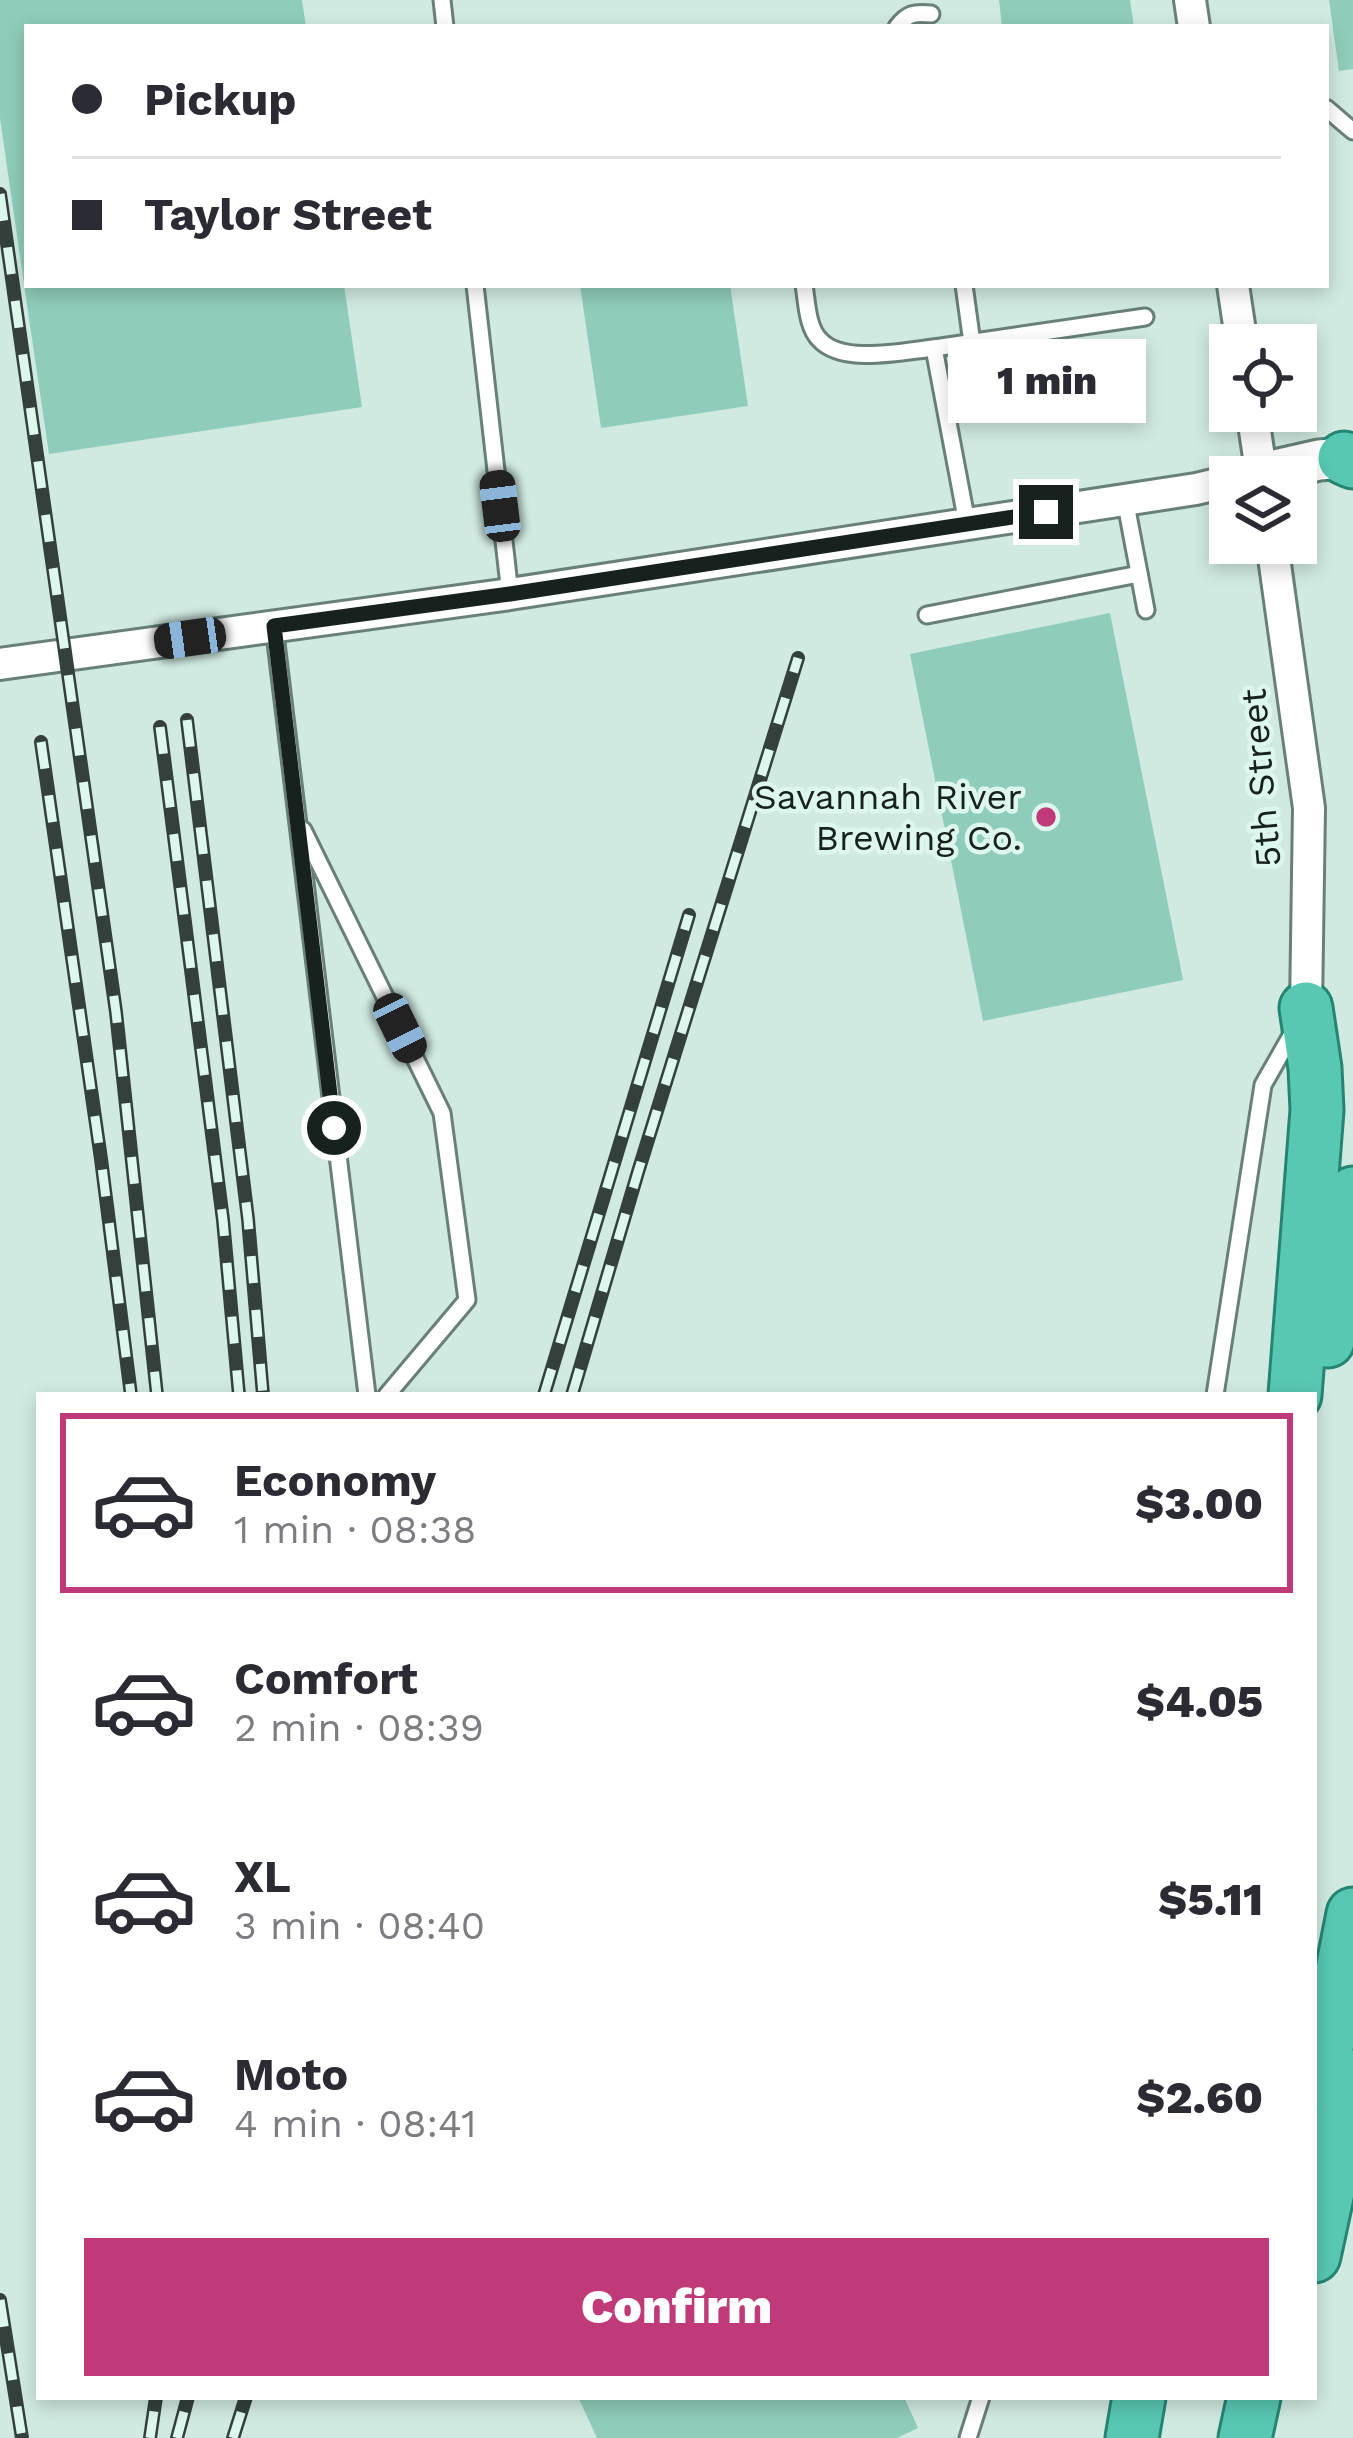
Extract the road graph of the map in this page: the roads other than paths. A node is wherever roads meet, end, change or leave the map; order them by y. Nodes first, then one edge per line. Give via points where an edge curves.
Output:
1 (931, 14) dead end
2 (899, 24) edge
3 (1329, 111) edge
4 (1353, 131) edge
5 (475, 288) edge
6 (804, 288) edge
7 (964, 288) edge
8 (1233, 288) edge
9 (1145, 317) dead end
10 (1239, 324) edge
11 (972, 343) junction
12 (934, 348) junction
13 (1350, 458) edge
14 (1317, 460) edge
15 (1209, 484) edge
16 (1125, 499) junction
17 (967, 524) junction
18 (1275, 564) edge
19 (1139, 574) junction
20 (510, 594) junction
21 (1146, 610) dead end
22 (927, 615) dead end
23 (274, 626) junction
24 (0, 664) edge
25 (296, 817) junction
26 (1306, 1008) junction
27 (1353, 1193) edge
28 (368, 1392) edge
29 (390, 1392) edge
30 (1215, 1392) edge
31 (1295, 1392) edge
32 (1317, 1400) edge
33 (1353, 1914) edge
34 (1353, 2076) edge
35 (1317, 2099) edge
36 (1317, 2242) edge
37 (980, 2400) edge
38 (1138, 2400) edge
39 (1253, 2400) edge
40 (1285, 2400) edge
41 (968, 2438) edge
42 (1132, 2438) edge
43 (1245, 2438) edge
44 (1278, 2438) edge

1 - 2 lane via 917,12
3 - 4 lane
5 - 20 lane
6 - 12 lane via 818,339 832,348 864,356
7 - 11 lane
8 - 10 street
9 - 11 lane
11 - 12 lane
12 - 17 lane
13 - 14 street
15 - 16 street
16 - 17 street
16 - 19 lane
17 - 20 street
18 - 26 street, 5th Street via 1309,808
19 - 21 lane
19 - 22 lane
20 - 23 street
23 - 24 street
23 - 25 lane
25 - 28 lane
25 - 29 lane via 442,1113 467,1300
26 - 30 lane via 1263,1085
26 - 31 highway via 1317,1110
27 - 32 highway
33 - 35 highway
34 - 36 highway
37 - 41 lane
38 - 42 highway
39 - 43 highway
40 - 44 highway

